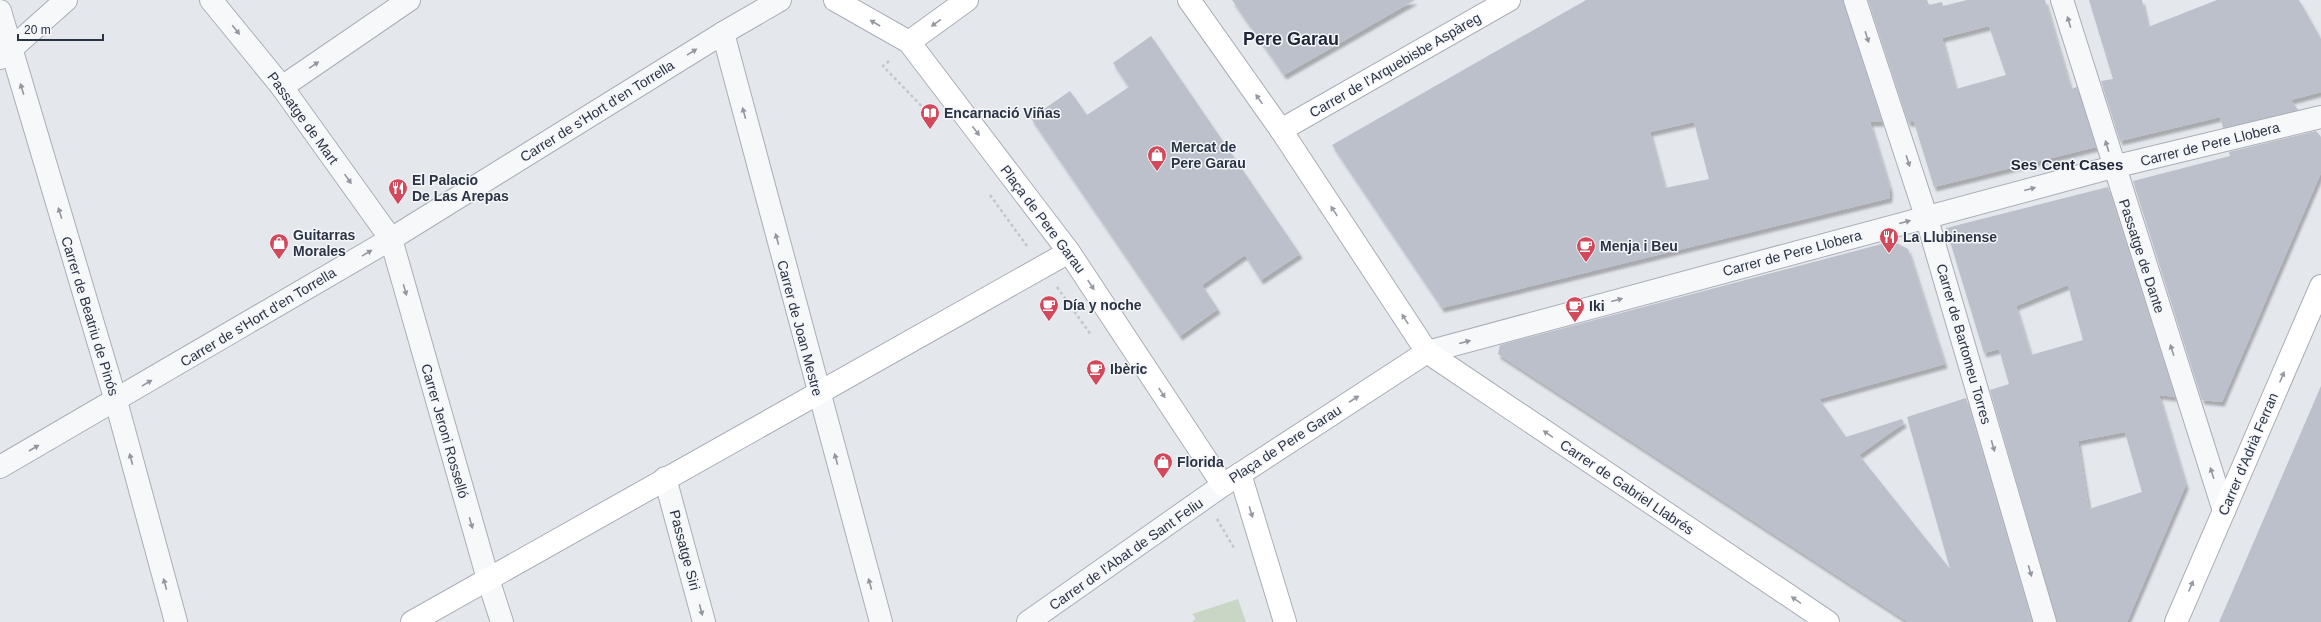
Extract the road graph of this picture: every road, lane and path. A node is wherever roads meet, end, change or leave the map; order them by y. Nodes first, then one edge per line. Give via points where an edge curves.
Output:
1 (66, 0) edge
2 (211, 0) edge
3 (409, 0) edge
4 (780, 0) edge
5 (834, 0) edge
6 (967, 0) edge
7 (1189, 0) edge
8 (1509, 0) edge
9 (1855, 0) edge
10 (2062, 0) edge
11 (0, 11) edge
12 (723, 33) junction
13 (909, 42) junction
14 (5, 54) edge
15 (282, 87) junction
16 (2321, 117) edge
17 (935, 121) dead end
18 (1281, 130) junction
19 (2113, 167) junction
20 (987, 190) dead end
21 (1926, 216) junction
22 (391, 239) junction
23 (1069, 252) junction
24 (1042, 266) junction
25 (2321, 286) edge
26 (1092, 337) dead end
27 (1427, 352) junction
28 (817, 392) junction
29 (116, 401) junction
30 (0, 467) edge
31 (665, 478) junction
32 (1231, 480) junction
33 (1205, 498) junction
34 (2224, 511) junction
35 (1238, 554) dead end
36 (488, 579) junction
37 (176, 622) edge
38 (412, 622) edge
39 (502, 622) edge
40 (704, 622) edge
41 (881, 622) edge
42 (1028, 622) edge
43 (1285, 622) edge
44 (1828, 622) edge
45 (2045, 622) edge
46 (2176, 622) edge

1 - 14 street
2 -> 15 street, Passatge de Mart
15 -> 3 street
4 - 12 street, Carrer de s'Hort d'en Torrella
13 -> 5 street
6 -> 13 street
18 -> 7 street
8 - 18 street, Carrer de l'Arquebisbe Aspàreg
9 -> 21 street, Carrer de Bartomeu Torres
19 -> 10 street, Passatge de Dante
11 - 14 street, Carrer de Beatriu de Pinós
22 -> 12 street, Carrer de s'Hort d'en Torrella
28 -> 12 street, Carrer de Joan Mestre
13 - 17 path via 883,66
13 -> 23 street, Plaça de Pere Garau
29 -> 14 street, Carrer de Beatriu de Pinós
15 -> 22 street, Passatge de Mart
16 - 19 street, Carrer de Pere Llobera
27 -> 18 street
21 -> 19 street, Carrer de Pere Llobera
34 -> 19 street, Passatge de Dante
20 - 24 path
27 -> 21 street, Carrer de Pere Llobera
21 -> 45 street, Carrer de Bartomeu Torres
29 -> 22 street, Carrer de s'Hort d'en Torrella
22 -> 36 street, Carrer Jeroni Rosselló
23 - 24 street
23 -> 32 street, Plaça de Pere Garau
24 - 26 path
24 - 28 street
34 -> 25 street, Carrer d'Adrià Ferran
32 -> 27 street, Plaça de Pere Garau
44 -> 27 street, Carrer de Gabriel Llabrés
28 - 31 street
41 -> 28 street, Carrer de Joan Mestre
30 -> 29 street, Carrer de s'Hort d'en Torrella
37 -> 29 street, Carrer de Beatriu de Pinós
31 - 36 street
31 -> 40 street, Passatge Siri
32 - 33 street, Carrer de l'Abat de Sant Feliu
32 -> 43 street
33 - 35 path
33 - 42 street, Carrer de l'Abat de Sant Feliu
46 -> 34 street, Carrer d'Adrià Ferran
36 - 38 street
36 - 39 street, Carrer Jeroni Rosselló

